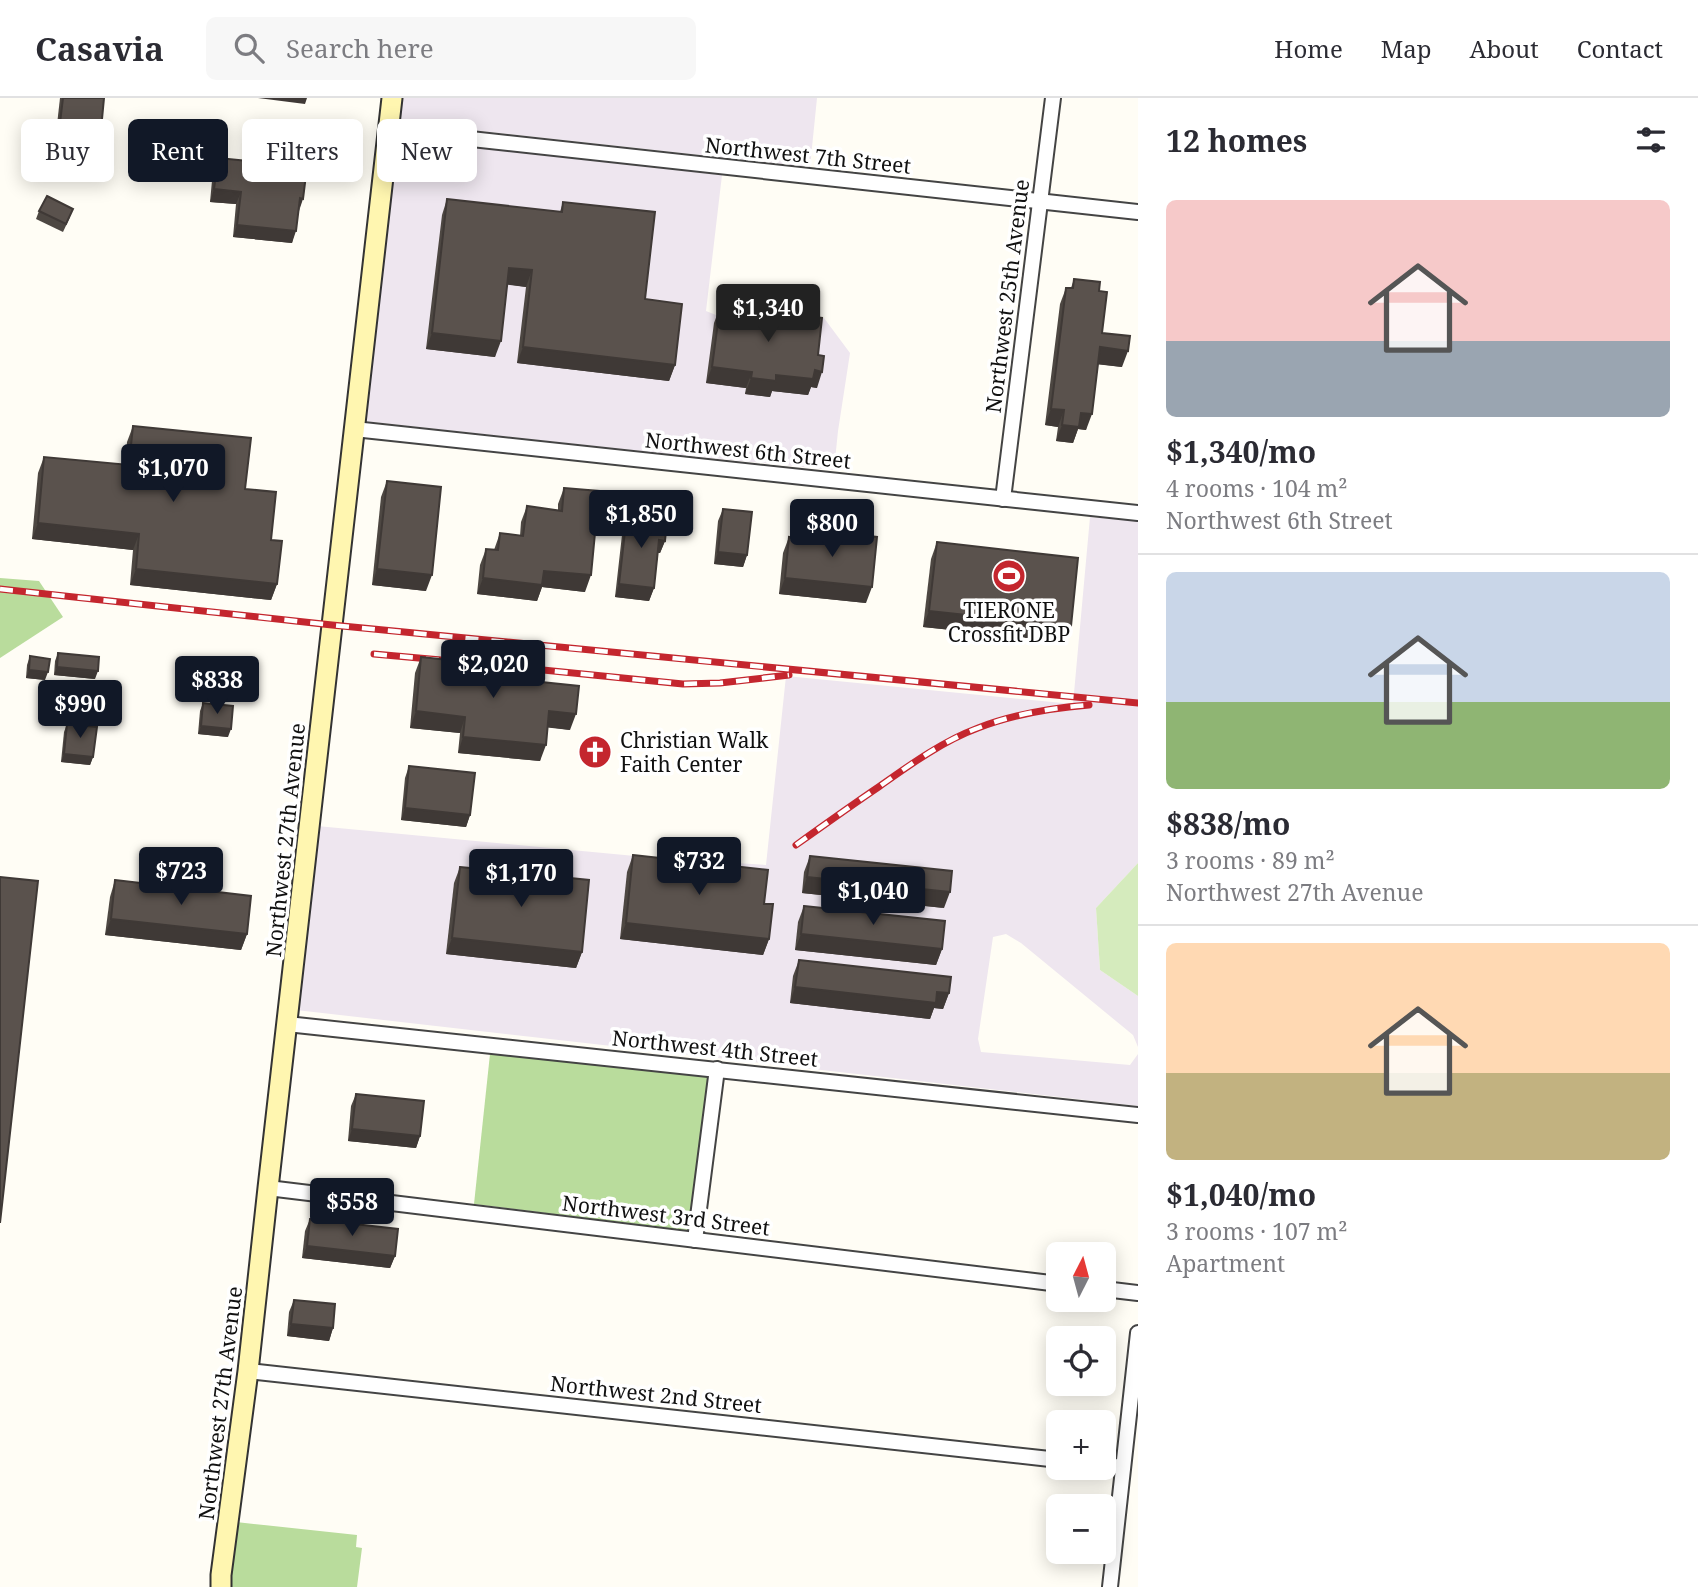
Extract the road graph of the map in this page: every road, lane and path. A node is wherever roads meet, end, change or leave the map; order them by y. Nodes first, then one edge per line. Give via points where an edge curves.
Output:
1 (392, 98) edge
2 (1053, 98) edge
3 (390, 119) edge
4 (477, 140) edge
5 (383, 182) edge
6 (1040, 201) junction
7 (1138, 212) edge
8 (354, 429) junction
9 (1003, 499) junction
10 (1138, 513) edge
11 (287, 1024) junction
12 (717, 1069) junction
13 (1138, 1115) edge
14 (268, 1188) junction
15 (695, 1240) junction
16 (1046, 1281) edge
17 (1116, 1290) edge
18 (1138, 1293) edge
19 (1138, 1332) edge
20 (248, 1371) junction
21 (1046, 1459) edge
22 (1116, 1466) edge
23 (1122, 1467) junction
24 (220, 1583) edge
25 (1110, 1587) edge

1 - 3 main road, Northwest 27th Avenue
2 - 6 street, Northwest 25th Avenue
4 - 6 street, Northwest 7th Street
5 - 8 main road, Northwest 27th Avenue
6 - 7 street, Northwest 7th Street
6 - 9 street, Northwest 25th Avenue
8 - 9 street, Northwest 6th Street
8 - 11 main road, Northwest 27th Avenue
9 - 10 street, Northwest 6th Street
11 - 12 street, Northwest 4th Street
11 - 14 main road, Northwest 27th Avenue
12 - 13 street, Northwest 4th Street
12 - 15 street
14 - 15 street, Northwest 3rd Street
14 - 20 main road, Northwest 27th Avenue
15 - 16 street, Northwest 3rd Street
17 - 18 street
19 - 23 street
20 - 21 street, Northwest 2nd Street
20 - 24 main road, Northwest 27th Avenue
22 - 23 street
23 - 25 street

